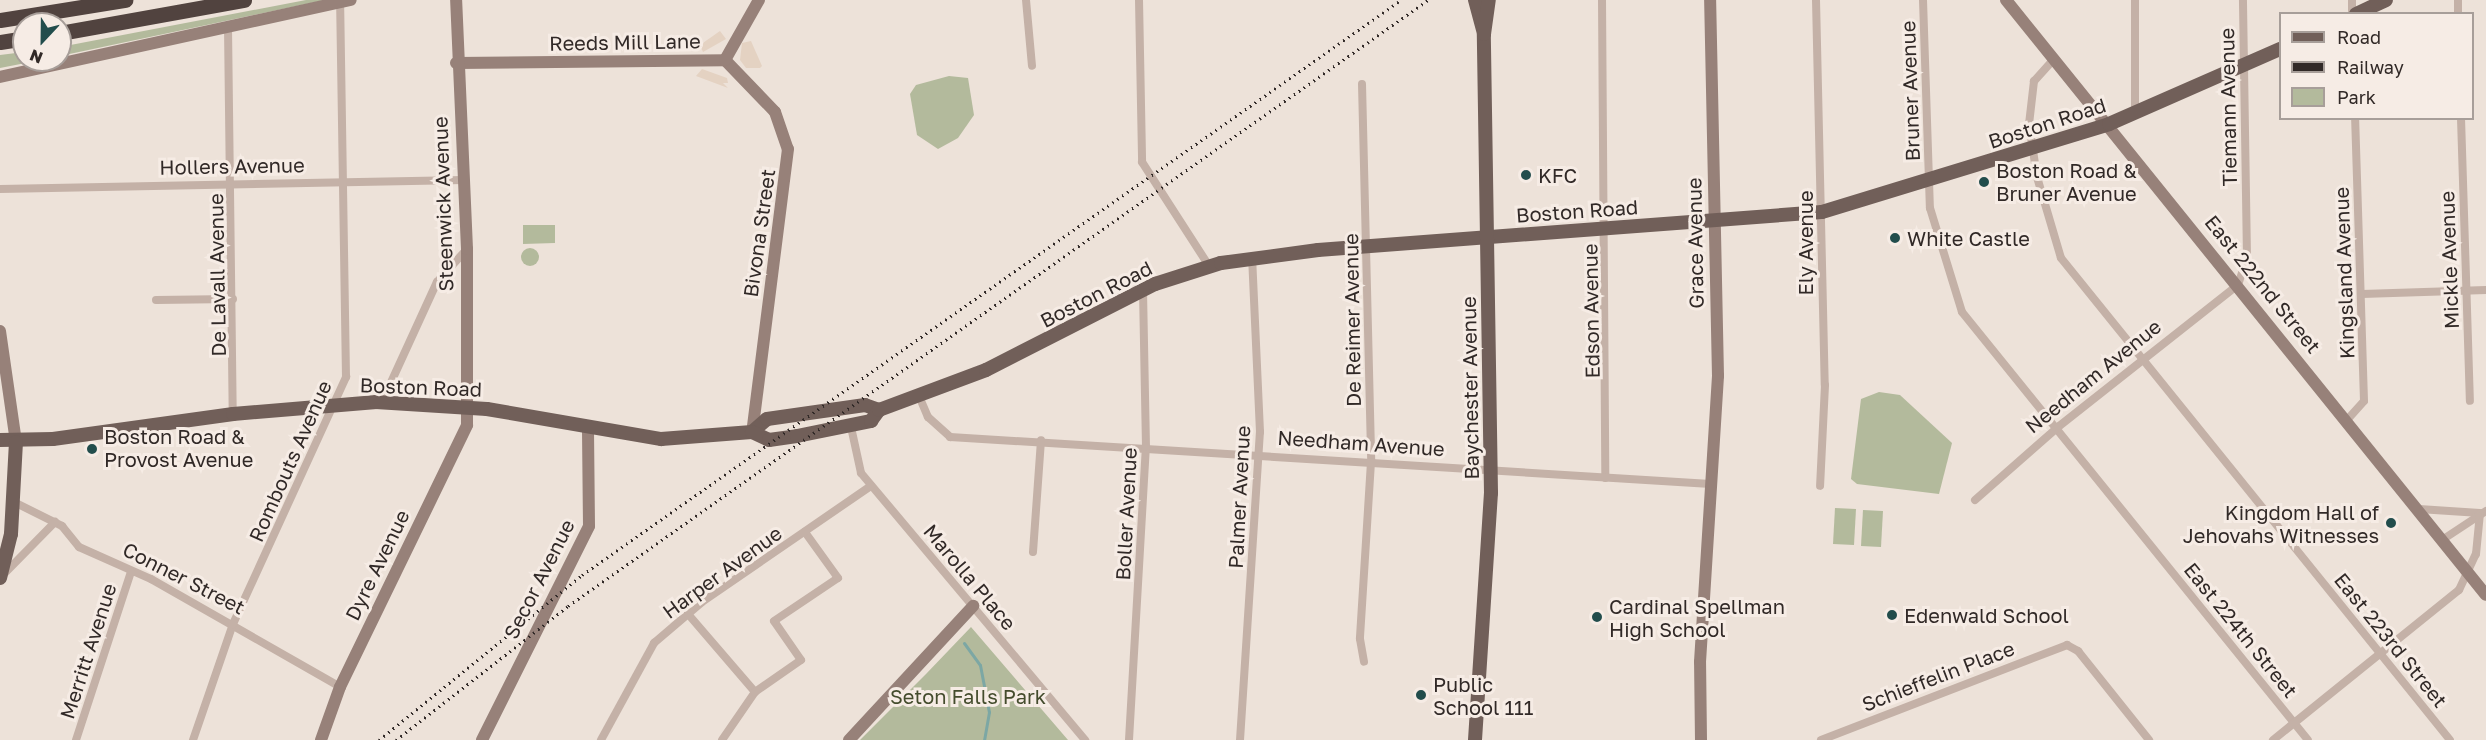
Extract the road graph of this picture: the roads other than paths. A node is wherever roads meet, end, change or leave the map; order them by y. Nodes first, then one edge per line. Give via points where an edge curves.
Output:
1 (73, 0) edge
2 (125, 0) edge
3 (244, 0) edge
4 (456, 0) edge
5 (759, 0) edge
6 (1026, 0) edge
7 (1139, 0) edge
8 (1475, 0) edge
9 (1489, 0) edge
10 (1602, 0) edge
11 (1710, 0) edge
12 (1816, 0) edge
13 (1923, 0) edge
14 (2006, 0) edge
15 (2135, 0) edge
16 (2243, 0) edge
17 (2386, 0) edge
18 (345, 1) edge
19 (37, 12) edge
20 (44, 12) edge
21 (2359, 12) edge
22 (228, 27) junction
23 (72, 31) edge
24 (1484, 34) junction
25 (2279, 48) edge
26 (2054, 59) junction
27 (725, 60) junction
28 (456, 63) junction
29 (1032, 66) dead end
30 (2242, 66) junction
31 (0, 77) edge
32 (1362, 84) dead end
33 (2135, 115) junction
34 (2355, 120) edge
35 (2461, 120) edge
36 (2109, 124) junction
37 (2033, 148) junction
38 (464, 180) junction
39 (1929, 181) junction
40 (343, 182) junction
41 (232, 183) junction
42 (0, 189) edge
43 (1822, 212) junction
44 (1714, 220) junction
45 (1607, 228) junction
46 (1486, 237) junction
47 (1366, 247) junction
48 (467, 249) junction
49 (1252, 256) junction
50 (1209, 266) junction
51 (2238, 285) junction
52 (1143, 290) junction
53 (2466, 290) junction
54 (2486, 290) edge
55 (2362, 294) junction
56 (233, 299) junction
57 (156, 300) dead end
58 (0, 332) edge
59 (2145, 360) junction
60 (919, 396) junction
61 (2470, 401) dead end
62 (382, 402) junction
63 (336, 406) junction
64 (466, 407) junction
65 (879, 410) junction
66 (233, 414) junction
67 (2348, 420) junction
68 (588, 427) junction
69 (850, 427) junction
70 (2058, 427) junction
71 (752, 432) junction
72 (0, 440) edge
73 (1041, 440) junction
74 (16, 442) junction
75 (1146, 447) junction
76 (0, 448) edge
77 (1259, 456) junction
78 (1371, 462) junction
79 (1491, 470) junction
80 (1605, 478) junction
81 (1711, 484) junction
82 (872, 486) junction
83 (1820, 486) dead end
84 (1975, 500) dead end
85 (14, 502) junction
86 (2419, 509) junction
87 (2483, 512) edge
88 (55, 522) junction
89 (805, 532) junction
90 (2442, 540) junction
91 (1033, 552) dead end
92 (131, 572) junction
93 (2470, 575) junction
94 (0, 579) edge
95 (2486, 595) edge
96 (973, 606) junction
97 (688, 614) junction
98 (233, 624) junction
99 (2380, 654) junction
100 (1364, 662) dead end
101 (340, 687) junction
102 (755, 692) junction
103 (2294, 723) junction
104 (76, 740) edge
105 (193, 740) edge
106 (321, 740) edge
107 (482, 740) edge
108 (601, 740) edge
109 (722, 740) edge
110 (849, 740) edge
111 (1085, 740) edge
112 (1129, 740) edge
113 (1240, 740) edge
114 (1475, 740) edge
115 (1701, 740) edge
116 (1821, 740) edge
117 (2149, 740) edge
118 (2273, 740) edge
119 (2308, 740) edge
120 (2450, 740) edge

1 - 19 highway
2 - 20 highway
3 - 23 highway
4 - 28 street, Steenwick Avenue
5 - 27 street, Reeds Mill Lane
6 - 29 street
7 - 50 street via 1143,162
8 - 24 main road, Baychester Avenue
9 - 24 main road, Baychester Avenue
10 - 45 street, Edson Avenue
11 - 44 street, Grace Avenue
12 - 43 street, Ely Avenue
13 - 39 street, Bruner Avenue
14 - 26 street, East 222nd Street
15 - 33 street
16 - 30 street, Tiemann Avenue
17 - 21 main road
18 - 22 street
18 - 40 street, Rombouts Avenue
22 - 31 street
22 - 41 street, De Lavall Avenue
24 - 46 main road, Baychester Avenue
25 - 30 main road, Boston Road
26 - 36 street, East 222nd Street
26 - 37 street, East 223rd Street via 2030,95
27 - 28 street, Reeds Mill Lane
27 - 71 street, Bivona Street via 775,112 788,149
28 - 38 street, Steenwick Avenue
30 - 33 main road, Boston Road
30 - 51 street, Tiemann Avenue via 2247,258
32 - 47 street, De Reimer Avenue
33 - 36 main road, Boston Road
34 - 55 street, Kingsland Avenue
35 - 53 street, Mickle Avenue
36 - 37 main road, Boston Road
36 - 51 street, East 222nd Street
37 - 39 main road, Boston Road
37 - 59 street, East 223rd Street via 2061,258
38 - 40 street, Hollers Avenue
38 - 48 street, Steenwick Avenue
39 - 43 main road, Boston Road
39 - 70 street, East 224th Street via 1930,208 1962,312
40 - 41 street, Hollers Avenue
40 - 63 street, Rombouts Avenue via 348,323 346,377
41 - 42 street, Hollers Avenue
41 - 56 street, De Lavall Avenue
43 - 44 main road, Boston Road
43 - 83 street, Ely Avenue
44 - 45 main road, Boston Road
44 - 81 street, Grace Avenue via 1718,376
45 - 46 main road, Boston Road
45 - 80 street, Edson Avenue
46 - 47 main road, Boston Road
46 - 79 main road, Baychester Avenue
47 - 49 main road, Boston Road
47 - 78 street, De Reimer Avenue
48 - 62 street via 437,282
48 - 64 street, Steenwick Avenue
49 - 50 main road, Boston Road
49 - 77 street, Palmer Avenue
50 - 52 main road, Boston Road
51 - 59 street, Needham Avenue
51 - 67 street, East 222nd Street
52 - 60 main road, Boston Road via 1003,362
52 - 75 street, Boller Avenue
53 - 54 street
53 - 55 street
53 - 61 street, Mickle Avenue
55 - 67 street, Kingsland Avenue via 2364,401
56 - 57 street
56 - 66 street, De Lavall Avenue
58 - 74 street
59 - 70 street, Needham Avenue
59 - 99 street, East 223rd Street
60 - 65 main road, Boston Road
60 - 73 street, Needham Avenue via 928,417 950,437
62 - 63 main road, Boston Road
62 - 64 main road, Boston Road
63 - 66 main road, Boston Road
63 - 98 street, Rombouts Avenue
64 - 68 main road, Boston Road
64 - 101 street, Dyre Avenue via 467,425
65 - 69 main road, Boston Road via 871,421
65 - 71 main road, Boston Road via 865,405 766,419
66 - 74 main road, Boston Road
67 - 86 street, East 222nd Street
68 - 71 main road, Boston Road via 680,440
68 - 107 street, Secor Avenue via 589,526
69 - 71 main road, Boston Road via 769,440
69 - 82 street, Marolla Place via 855,458
70 - 84 street, Needham Avenue
70 - 103 street, East 224th Street
72 - 74 main road, Boston Road
73 - 75 street, Needham Avenue
73 - 91 street
74 - 76 main road, Boston Road
74 - 85 main road
75 - 77 street, Needham Avenue
75 - 112 street, Boller Avenue
77 - 78 street, Needham Avenue
77 - 113 street, Palmer Avenue
78 - 79 street, Needham Avenue
78 - 100 street, De Reimer Avenue via 1360,639
79 - 80 street, Needham Avenue
79 - 114 main road, Baychester Avenue
80 - 81 street, Needham Avenue
81 - 115 street
82 - 89 street, Harper Avenue
82 - 96 street, Marolla Place
85 - 88 street, Conner Street
85 - 94 main road
86 - 87 street
86 - 90 street, East 222nd Street
87 - 90 street
87 - 93 street
88 - 92 street, Conner Street via 79,547
88 - 94 street
89 - 97 street, Harper Avenue
89 - 102 street via 838,578 774,621 801,660
90 - 93 street, East 222nd Street
92 - 98 street, Conner Street
92 - 104 street, Merritt Avenue
93 - 95 street, East 222nd Street
93 - 99 street via 2460,590
96 - 110 street
96 - 111 street, Marolla Place
97 - 102 street
97 - 108 street, Harper Avenue via 647,651
98 - 101 street, Conner Street
98 - 105 street, Rombouts Avenue
99 - 103 street
99 - 120 street, East 223rd Street
101 - 106 street, Dyre Avenue
102 - 109 street
103 - 118 street
103 - 119 street, East 224th Street
116 - 117 street, Schieffelin Place via 2067,645 2078,651

